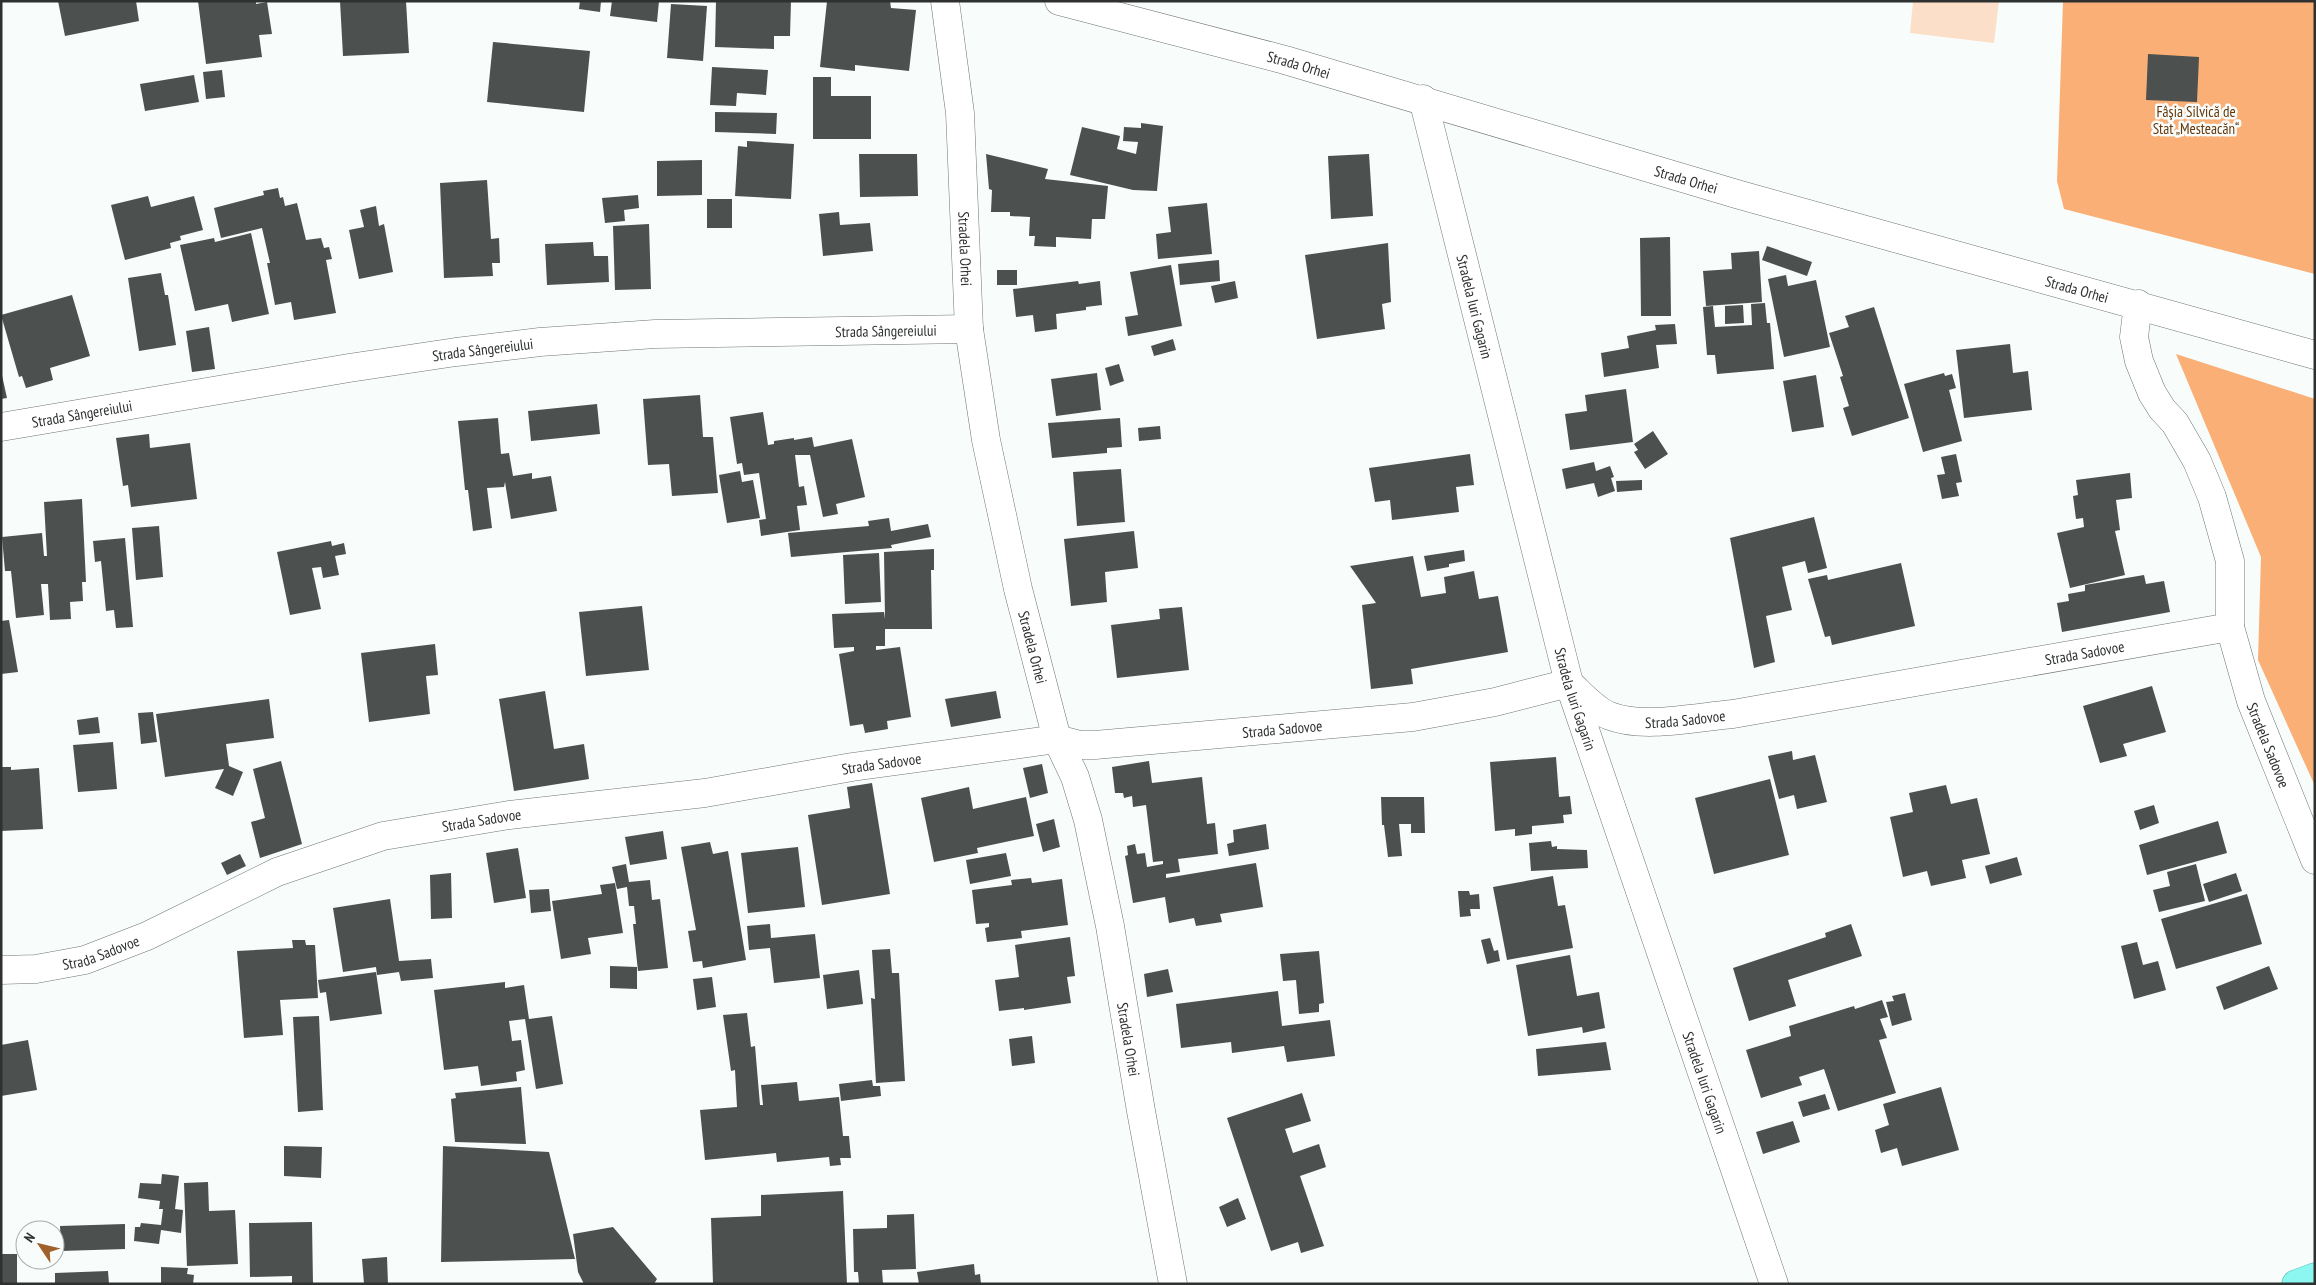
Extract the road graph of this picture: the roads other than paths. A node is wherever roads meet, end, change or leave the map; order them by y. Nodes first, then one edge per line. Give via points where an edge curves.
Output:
1 (945, 1) edge
2 (1059, 1) edge
3 (1423, 99) junction
4 (2138, 304) junction
5 (969, 329) junction
6 (2315, 355) edge
7 (1, 426) edge
8 (2230, 627) junction
9 (1569, 683) junction
10 (1057, 739) junction
11 (2315, 860) edge
12 (1, 970) edge
13 (2315, 1277) edge
14 (1173, 1284) edge
15 (1774, 1284) edge
16 (2296, 1284) edge

1 - 5 street, Stradela Orhei via 960,113
2 - 3 street, Strada Orhei
3 - 4 street, Strada Orhei via 1740,195
3 - 9 street, Stradela Iuri Gagarin
4 - 6 street, Strada Orhei
4 - 8 street via 2134,337 2139,361 2152,393 2175,423 2197,461 2230,561
5 - 7 street, Strada Sângereiului via 704,332 540,342 349,368
5 - 10 street, Stradela Orhei via 986,440 1018,589
8 - 9 street, Strada Sadovoe via 1733,714 1657,721 1626,721 1610,716
8 - 11 street, Stradela Sadovoe via 2251,701
9 - 10 street, Strada Sadovoe via 1494,702 1413,716 1095,745
9 - 15 street, Stradela Iuri Gagarin
10 - 12 street, Strada Sadovoe via 852,767 705,794 509,815 383,836 277,872 147,936 85,960 36,969
10 - 14 street, Stradela Orhei via 1075,777 1088,820 1110,926
13 - 16 main road

